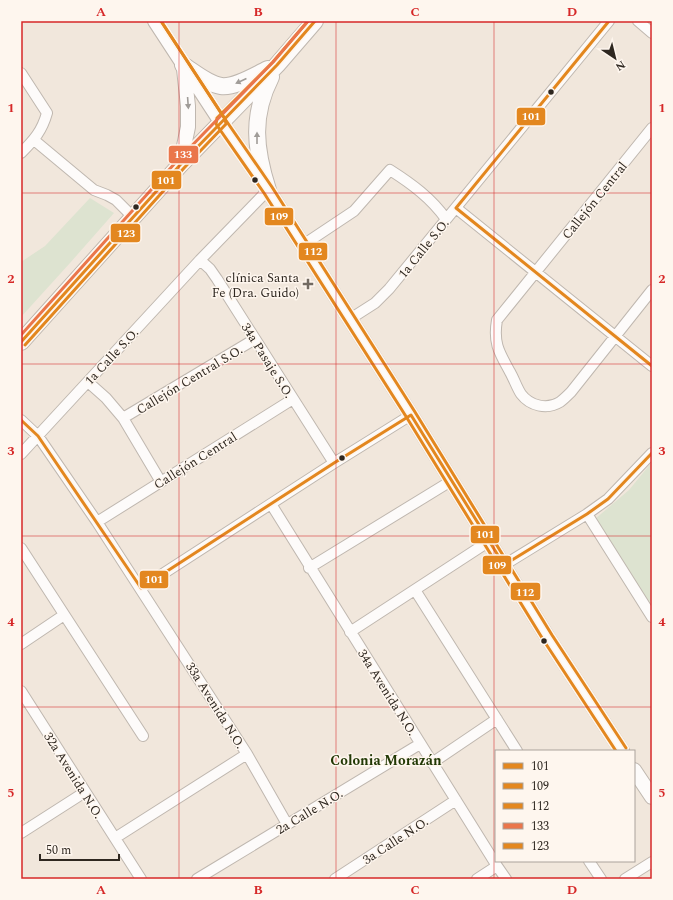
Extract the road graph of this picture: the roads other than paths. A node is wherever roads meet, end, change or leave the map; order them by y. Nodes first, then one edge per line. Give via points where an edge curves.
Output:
1 (156, 21) edge
2 (315, 21) edge
3 (609, 21) edge
4 (638, 21) edge
5 (652, 33) edge
6 (183, 65) junction
7 (277, 65) junction
8 (21, 73) edge
9 (221, 122) junction
10 (652, 128) edge
11 (34, 140) junction
12 (21, 153) edge
13 (180, 165) junction
14 (268, 190) junction
15 (456, 208) junction
16 (133, 217) junction
17 (446, 219) junction
18 (303, 245) junction
19 (200, 260) junction
20 (536, 271) junction
21 (652, 290) edge
22 (350, 319) junction
23 (616, 336) junction
24 (255, 339) junction
25 (21, 342) edge
26 (652, 366) edge
27 (88, 382) junction
28 (293, 399) junction
29 (411, 415) junction
30 (123, 418) junction
31 (21, 420) edge
32 (38, 436) junction
33 (652, 453) edge
34 (21, 454) edge
35 (334, 463) junction
36 (451, 481) junction
37 (161, 482) junction
38 (271, 504) junction
39 (587, 514) junction
40 (97, 522) junction
41 (488, 542) junction
42 (21, 548) edge
43 (504, 565) junction
44 (309, 568) junction
45 (141, 588) junction
46 (415, 590) junction
47 (652, 615) edge
48 (64, 616) junction
49 (350, 632) junction
50 (21, 644) edge
51 (21, 691) edge
52 (497, 719) junction
53 (142, 736) dead end
54 (420, 744) junction
55 (516, 750) edge
56 (621, 750) edge
57 (247, 754) junction
58 (432, 763) junction
59 (635, 772) edge
60 (86, 792) junction
61 (652, 797) edge
62 (456, 800) junction
63 (287, 824) junction
64 (21, 833) edge
65 (115, 838) junction
66 (590, 862) edge
67 (652, 862) edge
68 (497, 866) junction
69 (141, 879) edge
70 (197, 879) edge
71 (335, 879) edge
72 (477, 879) edge
73 (506, 879) edge
74 (601, 879) edge
75 (625, 879) edge

1 - 6 main road
2 - 7 main road
3 - 15 street, 1a Calle S.O.
4 - 5 street
7 -> 6 main road via 233,85 222,86 214,84
6 - 9 main road
6 -> 13 main road via 188,127
7 - 9 main road
14 -> 7 main road via 257,143 258,118 263,93
8 - 11 street via 47,113 43,127
9 - 13 main road
9 - 14 main road
10 - 20 street, Callejón Central
11 - 12 street
11 - 16 street via 94,190 116,200
13 - 16 main road
14 - 18 main road
14 - 19 street, 1a Calle S.O.
15 - 17 street, 1a Calle S.O.
15 - 20 street
16 - 25 main road
17 - 18 street via 413,184 390,170 354,211
17 - 22 street, 1a Calle S.O. via 389,289 375,303
18 - 22 main road
19 - 24 street, 34a Pasaje S.O. via 217,279
19 - 27 street, 1a Calle S.O.
20 - 23 street
20 - 23 street, Callejón Central via 497,320 495,334 498,349 522,395 531,404 548,406 559,403 571,392
21 - 23 street, Callejón Central
22 - 29 main road
23 - 26 street
24 - 28 street, 34a Pasaje S.O.
24 - 30 street, Callejón Central S.O.
27 - 30 street
27 - 32 street, 1a Calle S.O.
28 - 35 street, 34a Pasaje S.O.
28 - 37 street, Callejón Central
29 - 35 street
29 - 36 main road
30 - 37 street
31 - 32 street, 33a Avenida N.O.
32 - 34 street, 1a Calle S.O.
32 - 40 street, 33a Avenida N.O.
33 - 39 street via 608,499
35 - 38 street
36 - 41 main road
36 - 44 street
37 - 40 street, Callejón Central
38 - 44 street, 34a Avenida N.O.
38 - 45 street
39 - 43 street
39 - 47 street
40 - 45 street, 33a Avenida N.O.
41 - 43 main road
41 - 46 street
42 - 48 street
43 - 56 main road
44 - 49 street, 34a Avenida N.O.
45 - 57 street, 33a Avenida N.O.
46 - 49 street
46 - 52 street
48 - 50 street
48 - 53 street
49 - 54 street, 34a Avenida N.O.
51 - 60 street, 32a Avenida N.O.
52 - 55 street
52 - 58 street
54 - 58 street, 34a Avenida N.O.
54 - 63 street, 2a Calle N.O.
57 - 63 street, 33a Avenida N.O.
57 - 65 street
58 - 62 street, 34a Avenida N.O.
59 - 61 main road
60 - 64 street
60 - 65 street, 32a Avenida N.O.
62 - 68 street, 34a Avenida N.O.
62 - 71 street, 3a Calle N.O.
63 - 70 street, 2a Calle N.O.
65 - 69 street, 32a Avenida N.O.
66 - 74 street
67 - 75 street
68 - 72 street
68 - 73 street, 34a Avenida N.O.

